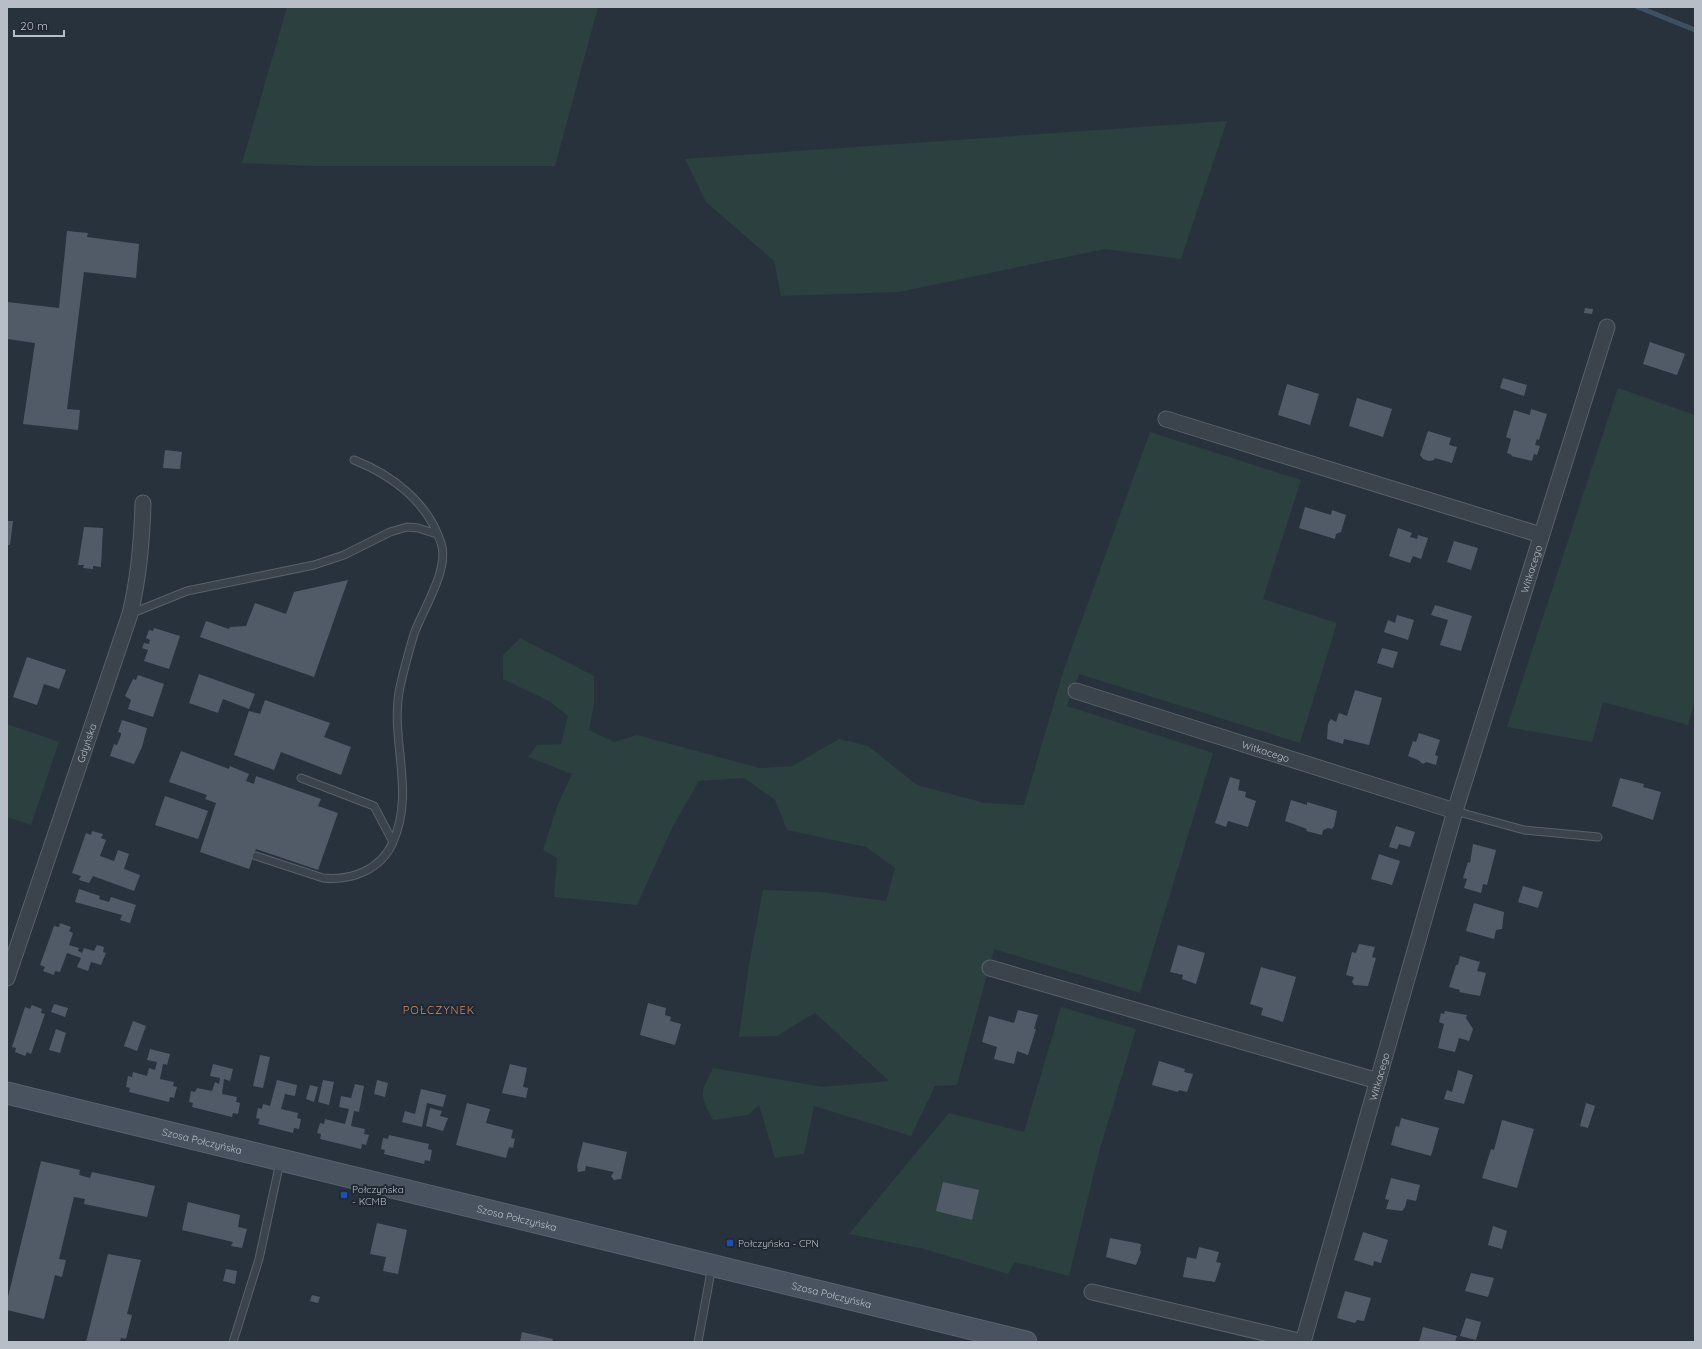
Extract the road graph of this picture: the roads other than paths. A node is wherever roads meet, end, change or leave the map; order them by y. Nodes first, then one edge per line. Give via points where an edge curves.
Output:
1 (1607, 327) dead end
2 (1166, 420) dead end
3 (354, 460) dead end
4 (143, 503) dead end
5 (437, 534) junction
6 (1541, 535) junction
7 (130, 614) junction
8 (1076, 691) dead end
9 (301, 778) dead end
10 (1455, 811) junction
11 (1598, 837) dead end
12 (393, 842) junction
13 (256, 856) dead end
14 (990, 968) dead end
15 (7, 978) edge
16 (1378, 1081) junction
17 (7, 1093) edge
18 (280, 1161) junction
19 (712, 1266) junction
20 (1092, 1292) dead end
21 (233, 1342) edge
22 (698, 1342) edge
23 (1026, 1342) edge
24 (1303, 1342) edge

1 - 6 street, Witkacego
2 - 6 street
3 - 5 lane via 395,481 417,503
4 - 7 street, Gdyńska via 137,586
5 - 7 lane via 407,527 390,532 344,555 314,565 188,591
5 - 12 lane via 442,544 440,572 414,634 398,704 403,788 402,817
6 - 10 street, Witkacego
7 - 15 street, Gdyńska
8 - 10 street, Witkacego
9 - 12 lane via 374,806
10 - 11 lane via 1524,830
10 - 16 street, Witkacego
12 - 13 lane via 375,865 365,872 345,878 323,878
14 - 16 street
16 - 24 street, Witkacego
17 - 18 main road, Szosa Połczyńska
18 - 19 main road, Szosa Połczyńska
18 - 21 lane via 259,1258
19 - 22 lane
19 - 23 main road, Szosa Połczyńska
20 - 24 street

